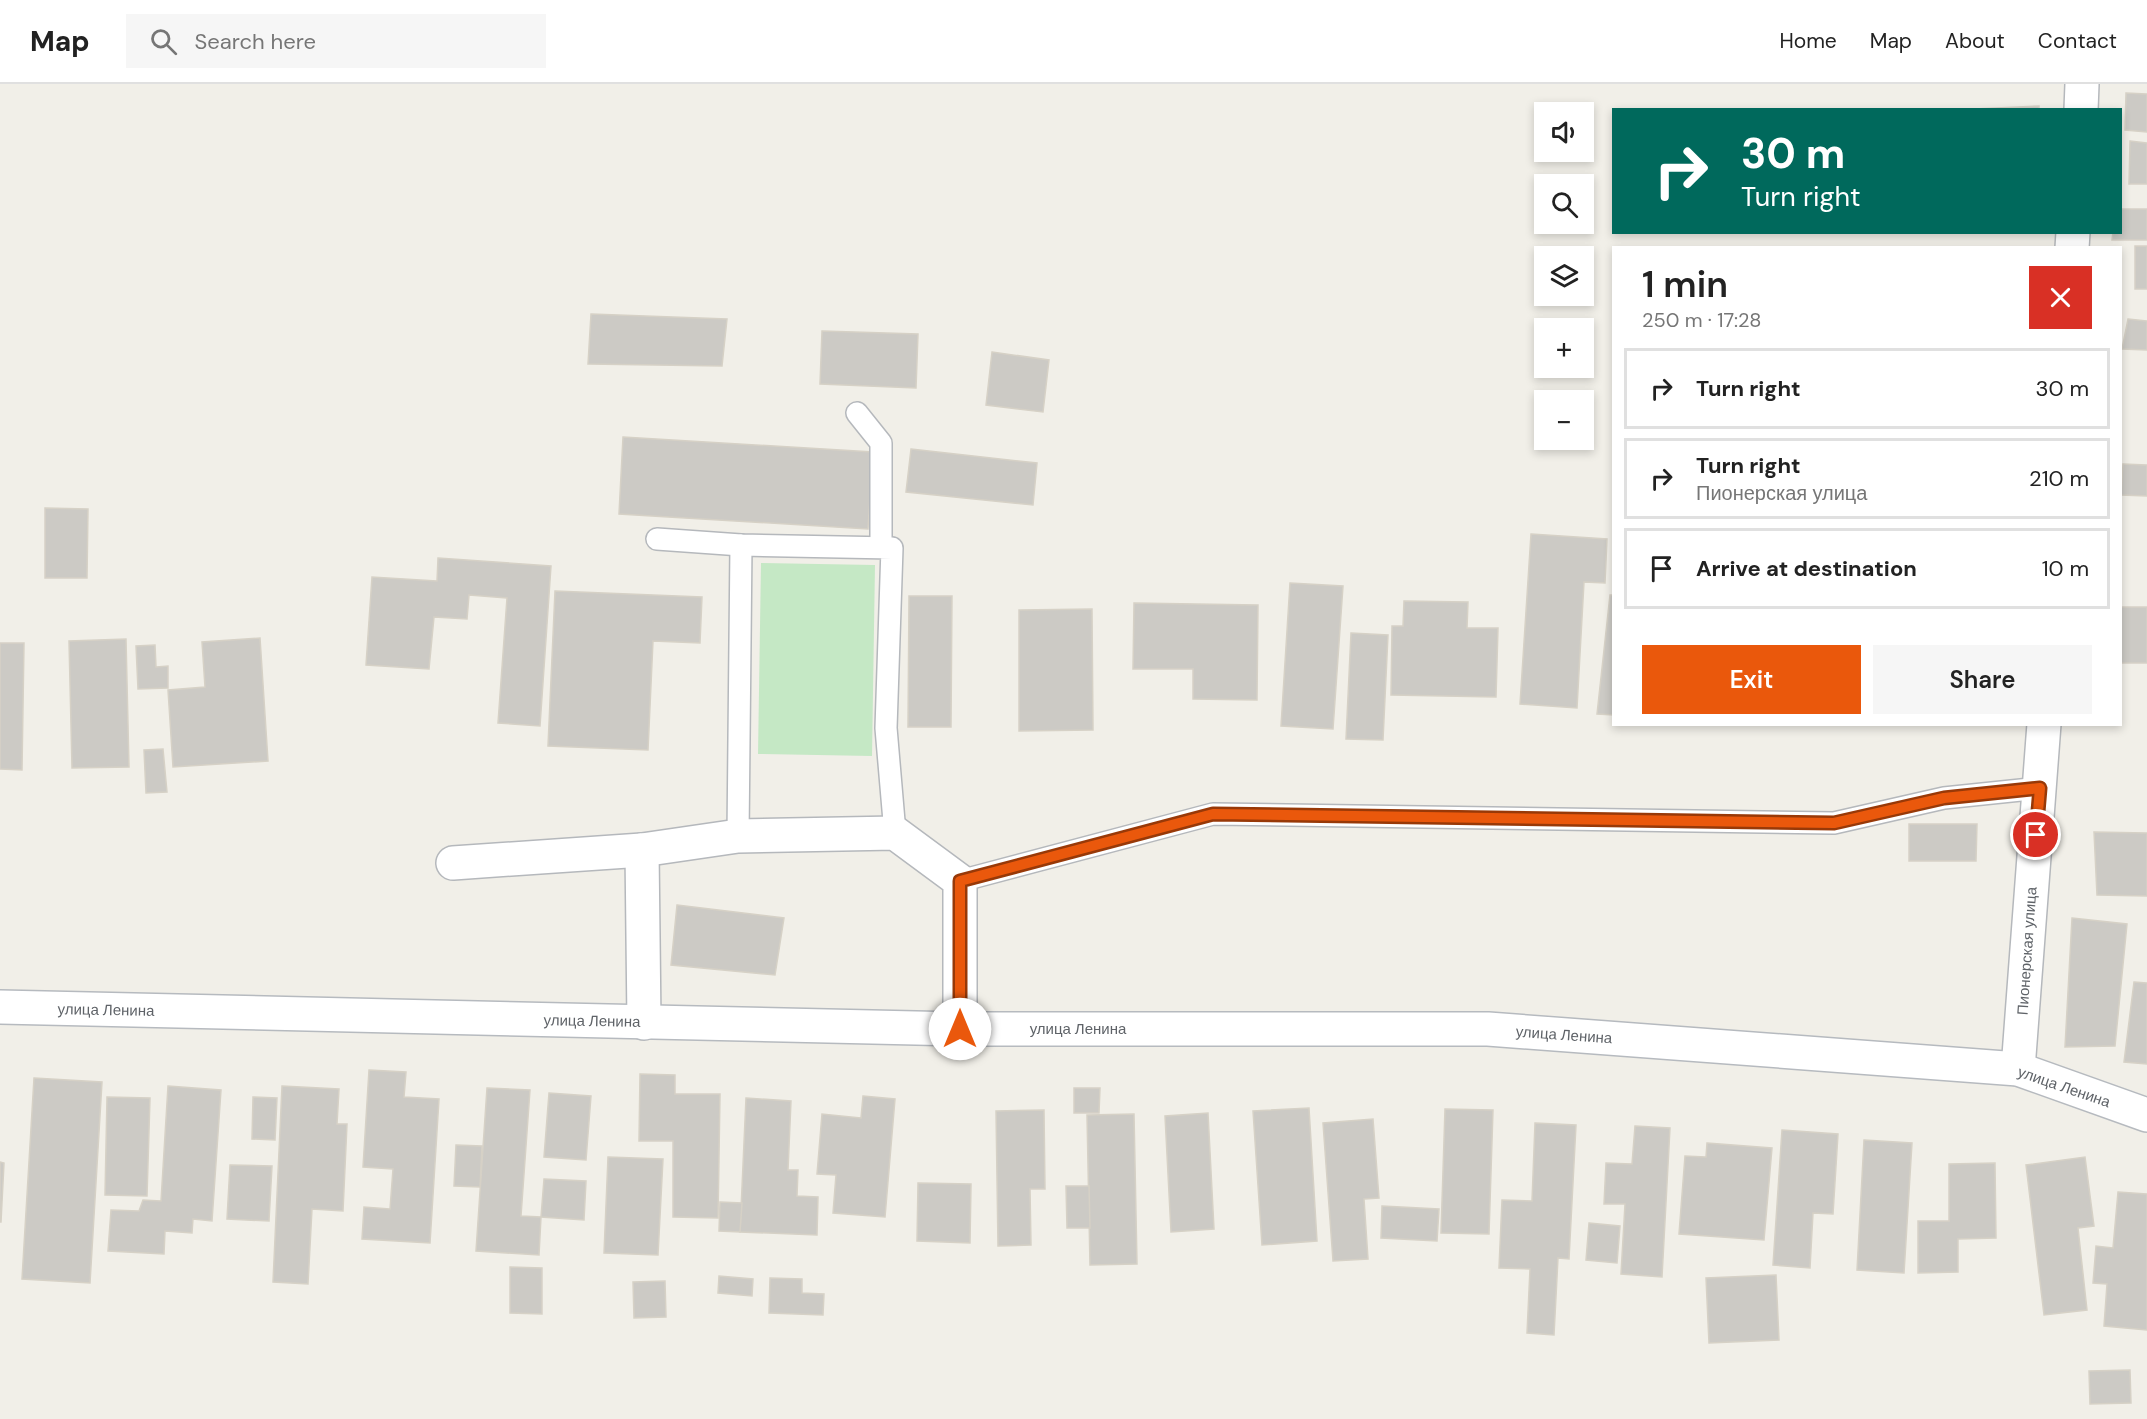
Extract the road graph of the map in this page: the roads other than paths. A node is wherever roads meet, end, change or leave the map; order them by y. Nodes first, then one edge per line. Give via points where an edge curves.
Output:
1 (2082, 84) edge
2 (2081, 108) edge
3 (857, 413) dead end
4 (657, 539) dead end
5 (741, 546) junction
6 (881, 546) junction
7 (2044, 726) edge
8 (2040, 788) junction
9 (895, 833) junction
10 (738, 836) junction
11 (642, 850) junction
12 (453, 863) dead end
13 (960, 881) junction
14 (0, 1007) edge
15 (644, 1023) junction
16 (960, 1029) junction
17 (2018, 1069) junction
18 (2147, 1116) edge

1 - 2 street
3 - 6 lane via 881,443
4 - 5 lane
5 - 6 lane
5 - 10 lane
6 - 9 lane via 892,548 886,728
7 - 8 street, Пионерская улица
8 - 13 lane via 1944,798 1834,823 1213,814
8 - 17 street, Пионерская улица
9 - 10 street
9 - 13 street
10 - 11 street
11 - 12 street
11 - 15 street
13 - 16 street
14 - 15 street, улица Ленина
15 - 16 street, улица Ленина
16 - 17 street, улица Ленина via 1488,1029
17 - 18 street, улица Ленина

